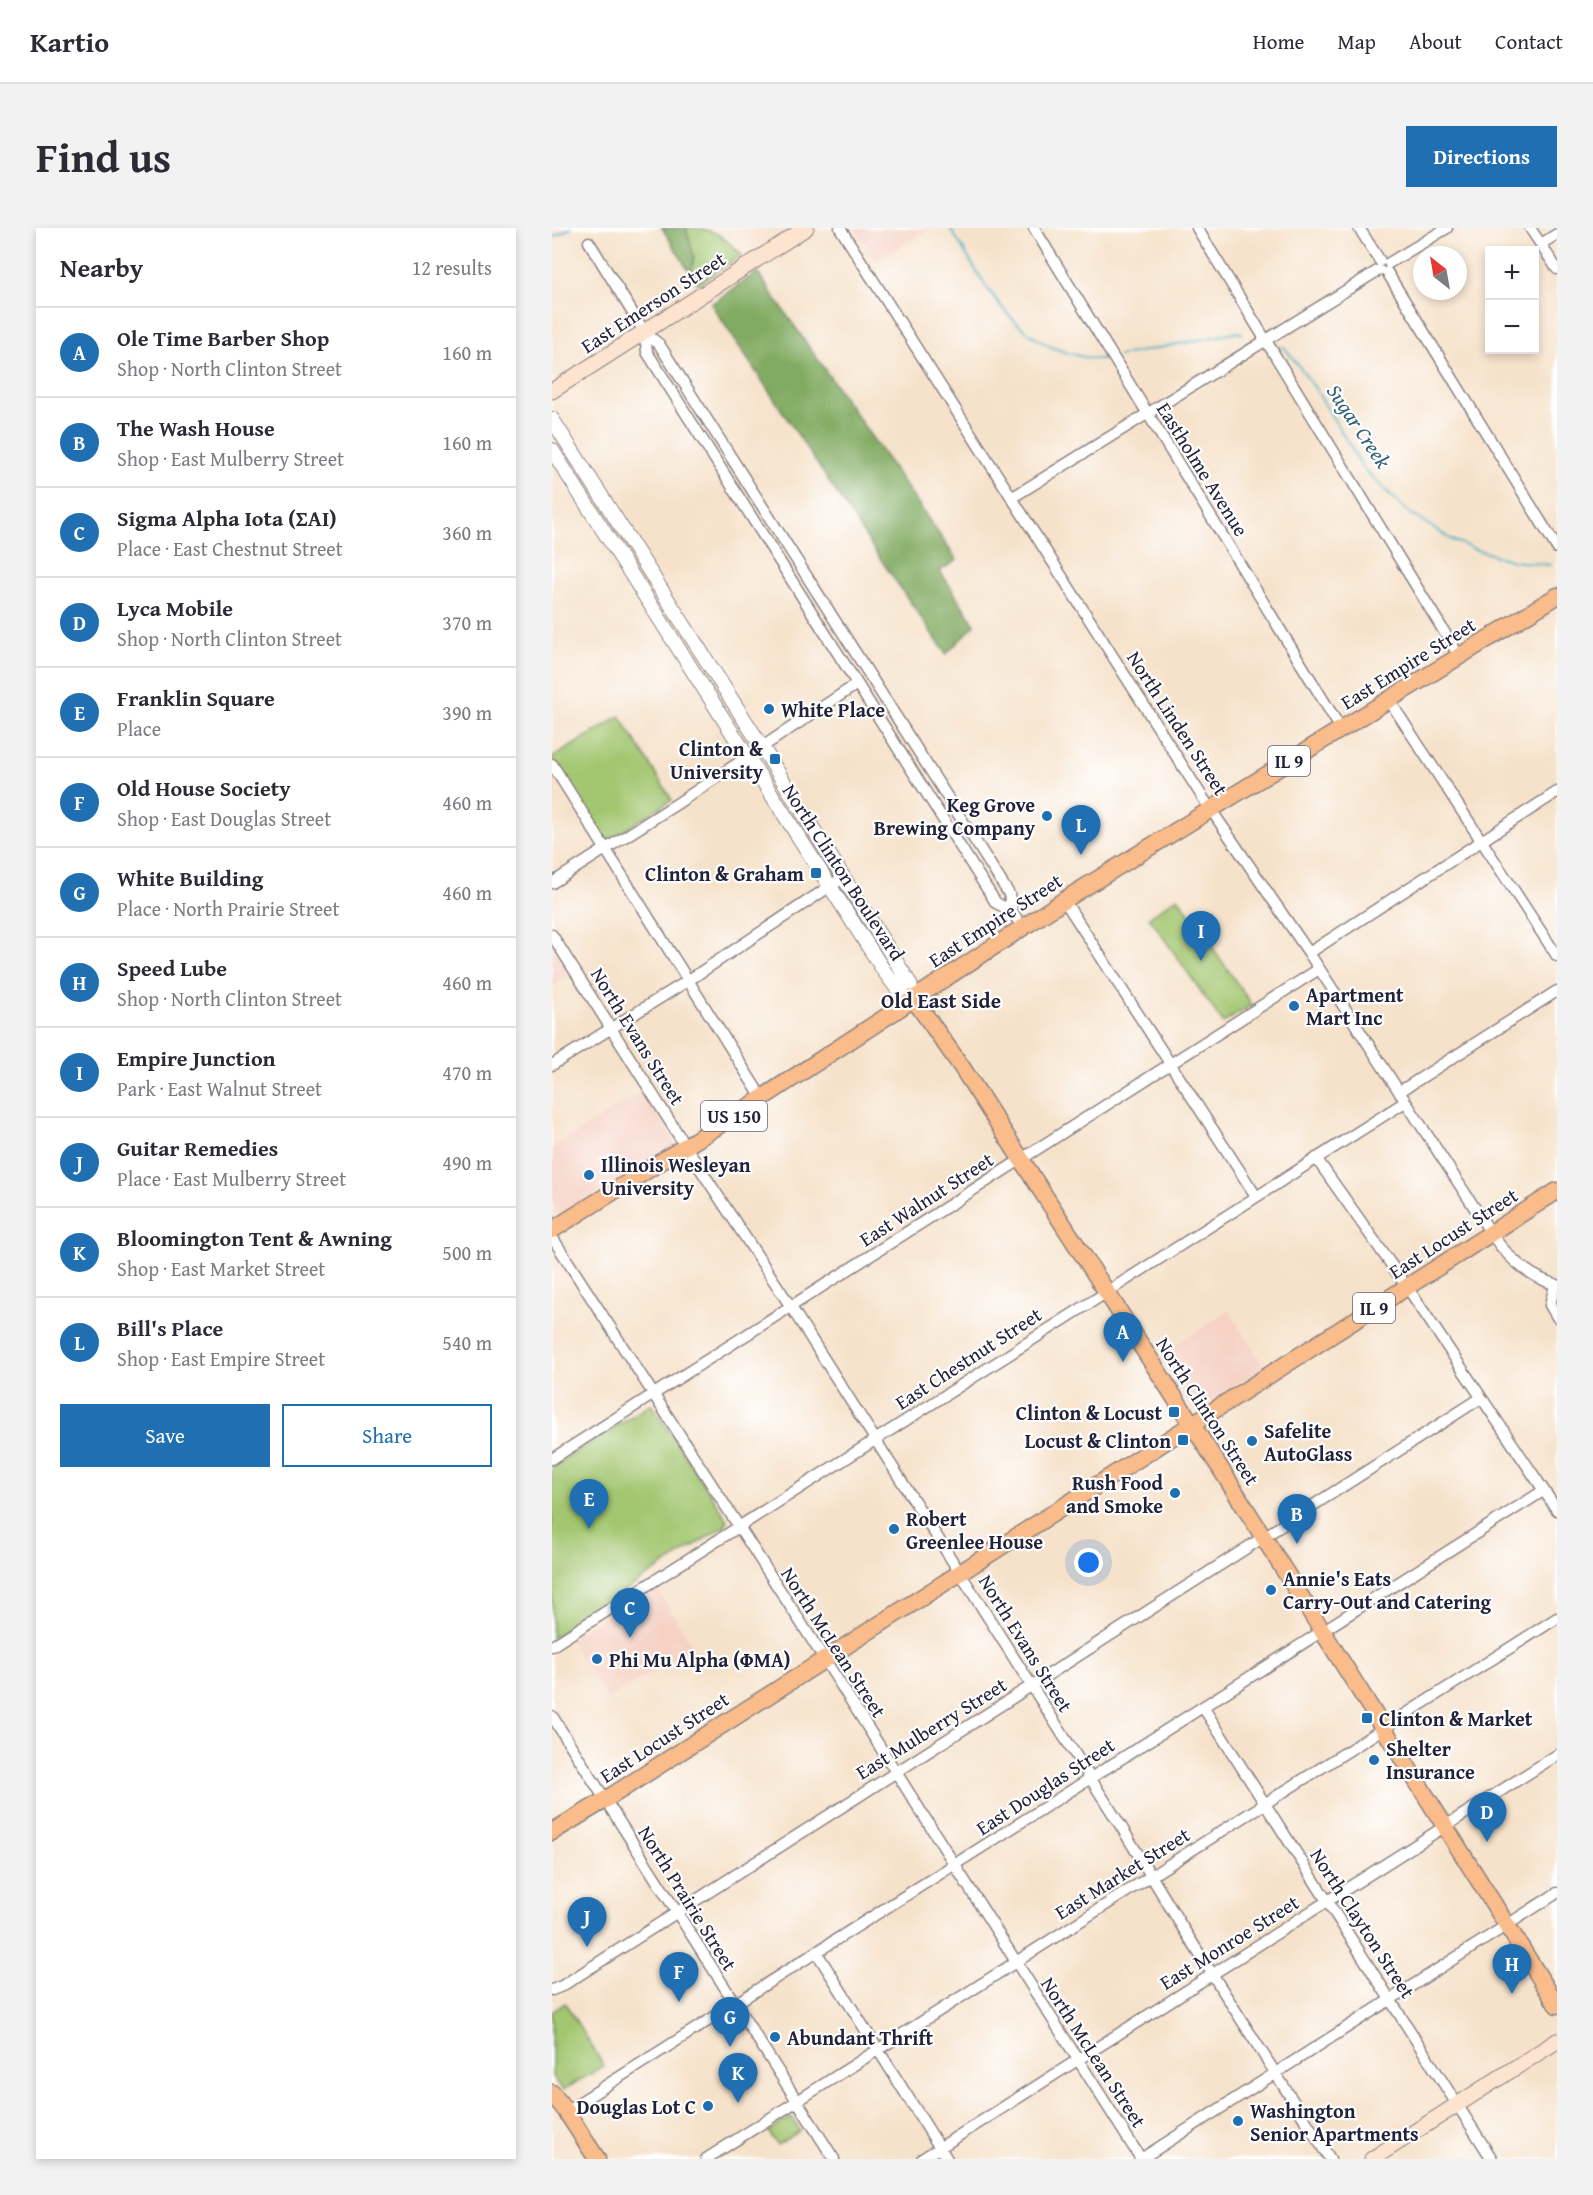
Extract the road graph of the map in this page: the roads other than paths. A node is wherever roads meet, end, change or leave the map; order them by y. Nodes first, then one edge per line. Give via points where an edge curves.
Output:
1 (806, 228) edge
2 (840, 228) edge
3 (1034, 228) edge
4 (1197, 228) edge
5 (1359, 228) edge
6 (1447, 228) edge
7 (1530, 228) edge
8 (1557, 234) edge
9 (589, 242) dead end
10 (1541, 244) junction
11 (1384, 267) junction
12 (1557, 269) edge
13 (645, 333) junction
14 (1267, 340) junction
15 (552, 392) edge
16 (1148, 413) junction
17 (552, 419) edge
18 (552, 450) edge
19 (748, 483) junction
20 (735, 491) junction
21 (1013, 497) junction
22 (770, 517) junction
23 (620, 525) junction
24 (757, 525) junction
25 (606, 534) junction
26 (1557, 548) edge
27 (1557, 597) edge
28 (692, 638) junction
29 (677, 648) junction
30 (1459, 656) junction
31 (871, 677) junction
32 (857, 684) junction
33 (1389, 700) junction
34 (1341, 729) junction
35 (762, 747) junction
36 (747, 757) junction
37 (552, 764) edge
38 (1557, 792) edge
39 (945, 794) junction
40 (932, 802) junction
41 (1212, 808) junction
42 (1482, 840) junction
43 (607, 850) junction
44 (844, 877) junction
45 (552, 883) edge
46 (829, 886) junction
47 (1064, 900) junction
48 (1012, 911) junction
49 (1022, 927) junction
50 (552, 935) edge
51 (1309, 952) junction
52 (1557, 956) edge
53 (1319, 969) junction
54 (689, 980) junction
55 (1557, 991) edge
56 (912, 998) junction
57 (612, 1028) junction
58 (1171, 1064) junction
59 (552, 1065) edge
60 (1399, 1092) junction
61 (762, 1098) junction
62 (1405, 1102) junction
63 (686, 1147) junction
64 (1316, 1158) junction
65 (1021, 1160) junction
66 (1557, 1191) edge
67 (1256, 1196) junction
68 (553, 1227) edge
69 (1491, 1233) junction
70 (1556, 1285) edge
71 (1407, 1287) junction
72 (1106, 1292) junction
73 (791, 1307) junction
74 (1557, 1317) edge
75 (653, 1394) junction
76 (1481, 1398) junction
77 (1192, 1424) junction
78 (875, 1440) junction
79 (552, 1459) edge
80 (1543, 1491) junction
81 (1557, 1510) edge
82 (738, 1527) junction
83 (1263, 1538) junction
84 (961, 1574) junction
85 (1557, 1618) edge
86 (1323, 1632) junction
87 (552, 1646) edge
88 (825, 1660) junction
89 (1032, 1686) junction
90 (1203, 1707) junction
91 (552, 1716) edge
92 (1383, 1729) junction
93 (1557, 1755) edge
94 (894, 1772) junction
95 (1090, 1779) junction
96 (605, 1800) junction
97 (1264, 1804) junction
98 (1444, 1827) junction
99 (552, 1832) edge
100 (954, 1866) junction
101 (1151, 1876) junction
102 (1557, 1893) edge
103 (1327, 1901) junction
104 (677, 1912) junction
105 (1506, 1926) junction
106 (817, 1953) junction
107 (1016, 1962) junction
108 (1213, 1974) junction
109 (552, 1990) edge
110 (1390, 2000) junction
111 (735, 2004) junction
112 (1557, 2005) edge
113 (1557, 2041) edge
114 (877, 2050) junction
115 (1077, 2059) junction
116 (1276, 2073) junction
117 (552, 2093) edge
118 (797, 2101) junction
119 (1458, 2105) junction
120 (566, 2111) junction
121 (939, 2148) junction
122 (597, 2159) edge
123 (706, 2159) edge
124 (834, 2159) edge
125 (922, 2159) edge
126 (946, 2159) edge
127 (1141, 2159) edge
128 (1330, 2159) edge
129 (1372, 2159) edge
130 (1492, 2159) edge

1 - 13 main road, East Emerson Street
2 - 21 street, North Linden Street
3 - 16 street, Eastholme Avenue
4 - 14 street
5 - 11 street
6 - 11 street
7 - 10 street
8 - 10 street
9 - 13 street
10 - 12 street
11 - 14 street
11 - 26 street
13 - 15 main road, East Emerson Street
13 - 19 street via 659,344
13 - 20 street via 647,352
14 - 16 street
14 - 30 street
16 - 21 street
16 - 34 street, Eastholme Avenue
17 - 23 street, North Clinton Boulevard
18 - 25 street, North Clinton Boulevard
19 - 20 street
19 - 22 street
20 - 24 street
21 - 41 street, North Linden Street
22 - 24 street
22 - 31 street
23 - 25 street
23 - 28 street, North Clinton Boulevard
24 - 32 street
25 - 29 street, North Clinton Boulevard
27 - 30 main road, East Empire Street / IL 9
28 - 29 street
28 - 35 street, North Clinton Boulevard
29 - 36 street, North Clinton Boulevard
30 - 33 main road, East Empire Street / IL 9
31 - 32 street via 866,688
31 - 39 street
32 - 35 street
32 - 40 street
33 - 34 main road, East Empire Street / IL 9
33 - 42 street
34 - 41 main road, East Empire Street / IL 9
35 - 36 street
35 - 44 street, North Clinton Boulevard
36 - 43 street
36 - 46 street, North Clinton Boulevard
37 - 43 street
38 - 42 street
39 - 40 street
39 - 48 street via 1009,894
40 - 48 street via 996,903
41 - 47 main road, East Empire Street / IL 9
41 - 51 street, North Linden Street
42 - 51 street
42 - 52 street
43 - 45 street
43 - 54 street
44 - 46 street
44 - 56 street, North Clinton Boulevard via 910,984
46 - 54 street
46 - 56 street, North Clinton Boulevard via 899,991
47 - 49 main road, East Empire Street / IL 9
47 - 58 street
48 - 49 street
49 - 56 main road, East Empire Street / IL 9
50 - 57 street, North Evans Street
51 - 53 street, North Linden Street
53 - 58 street, East Walnut Street
53 - 60 street, North Linden Street
54 - 57 street
54 - 61 street
55 - 60 street
56 - 61 main road, East Empire Street / US 150
56 - 65 main road, North Clinton Street
57 - 59 street
57 - 63 street, North Evans Street
58 - 65 street, East Walnut Street
58 - 67 street
60 - 62 street, North Linden Street
61 - 63 main road, East Empire Street / US 150
62 - 64 street, East Chestnut Street
62 - 69 street, North Linden Street
63 - 68 main road, East Empire Street / US 150
63 - 73 street, North Evans Street
64 - 67 street, East Chestnut Street
64 - 71 street
65 - 72 main road, North Clinton Street
65 - 73 street, East Walnut Street
66 - 69 main road, East Locust Street / IL 9
67 - 72 street, East Chestnut Street
68 - 75 street, North McLean Street
69 - 70 street, North Linden Street via 1511,1259
69 - 71 main road, East Locust Street / IL 9
70 - 74 street via 1550,1305
71 - 76 street
71 - 77 main road, East Locust Street / IL 9
72 - 77 main road, North Clinton Street
72 - 78 street, East Chestnut Street
73 - 75 street, East Walnut Street
73 - 78 street, North Evans Street
75 - 79 street, East Walnut Street
75 - 82 street, North McLean Street
76 - 80 street
76 - 83 street, East Mulberry Street
77 - 83 main road, North Clinton Street
77 - 84 main road, East Locust Street
78 - 82 street, East Chestnut Street
78 - 84 street, North Evans Street
80 - 81 street
80 - 86 street, East Douglas Street
82 - 87 street, East Chestnut Street
82 - 88 street, North McLean Street
83 - 86 main road, North Clinton Street
83 - 89 street, East Mulberry Street
84 - 88 main road, East Locust Street
84 - 89 street, North Evans Street
85 - 92 street, East Market Street
86 - 90 street, East Douglas Street
86 - 92 main road, North Clinton Street
88 - 94 street, North McLean Street
88 - 96 main road, East Locust Street
89 - 94 street, East Mulberry Street
89 - 95 street, North Evans Street
90 - 95 street, East Douglas Street
90 - 97 street, North Clayton Street
91 - 96 street, North Prairie Street
92 - 97 street, East Market Street
92 - 98 main road, North Clinton Street
93 - 98 street, East Monroe Street
94 - 100 street, North McLean Street
94 - 104 street, East Mulberry Street
95 - 100 street, East Douglas Street
95 - 101 street, North Evans Street
96 - 99 main road, East Locust Street
96 - 104 street, North Prairie Street
97 - 101 street, East Market Street
97 - 103 street, North Clayton Street
98 - 103 street, East Monroe Street
98 - 105 main road, North Clinton Street
100 - 106 street, East Douglas Street
100 - 107 street, North McLean Street
101 - 107 street, East Market Street
101 - 108 street, North Evans Street
102 - 105 street
103 - 108 street, East Monroe Street
103 - 110 street, North Clayton Street
104 - 109 street, East Mulberry Street
104 - 111 street, North Prairie Street
105 - 110 street
105 - 112 main road, North Clinton Street
106 - 111 street, East Douglas Street
106 - 114 street
107 - 114 street, East Market Street
107 - 115 street, North McLean Street
108 - 115 street, East Monroe Street
108 - 116 street, North Evans Street
110 - 116 street
110 - 119 street, North Clayton Street
111 - 118 street, North Prairie Street
111 - 120 street, East Douglas Street
113 - 119 main road
114 - 118 street, East Market Street
114 - 121 street
115 - 121 street, East Monroe Street
115 - 127 street, North McLean Street
116 - 127 street
116 - 128 street, North Evans Street
117 - 120 main road
118 - 123 street, East Market Street
118 - 124 street, North Prairie Street
119 - 129 main road
119 - 130 street, North Clayton Street
120 - 122 main road
121 - 125 street, East Monroe Street
121 - 126 street

